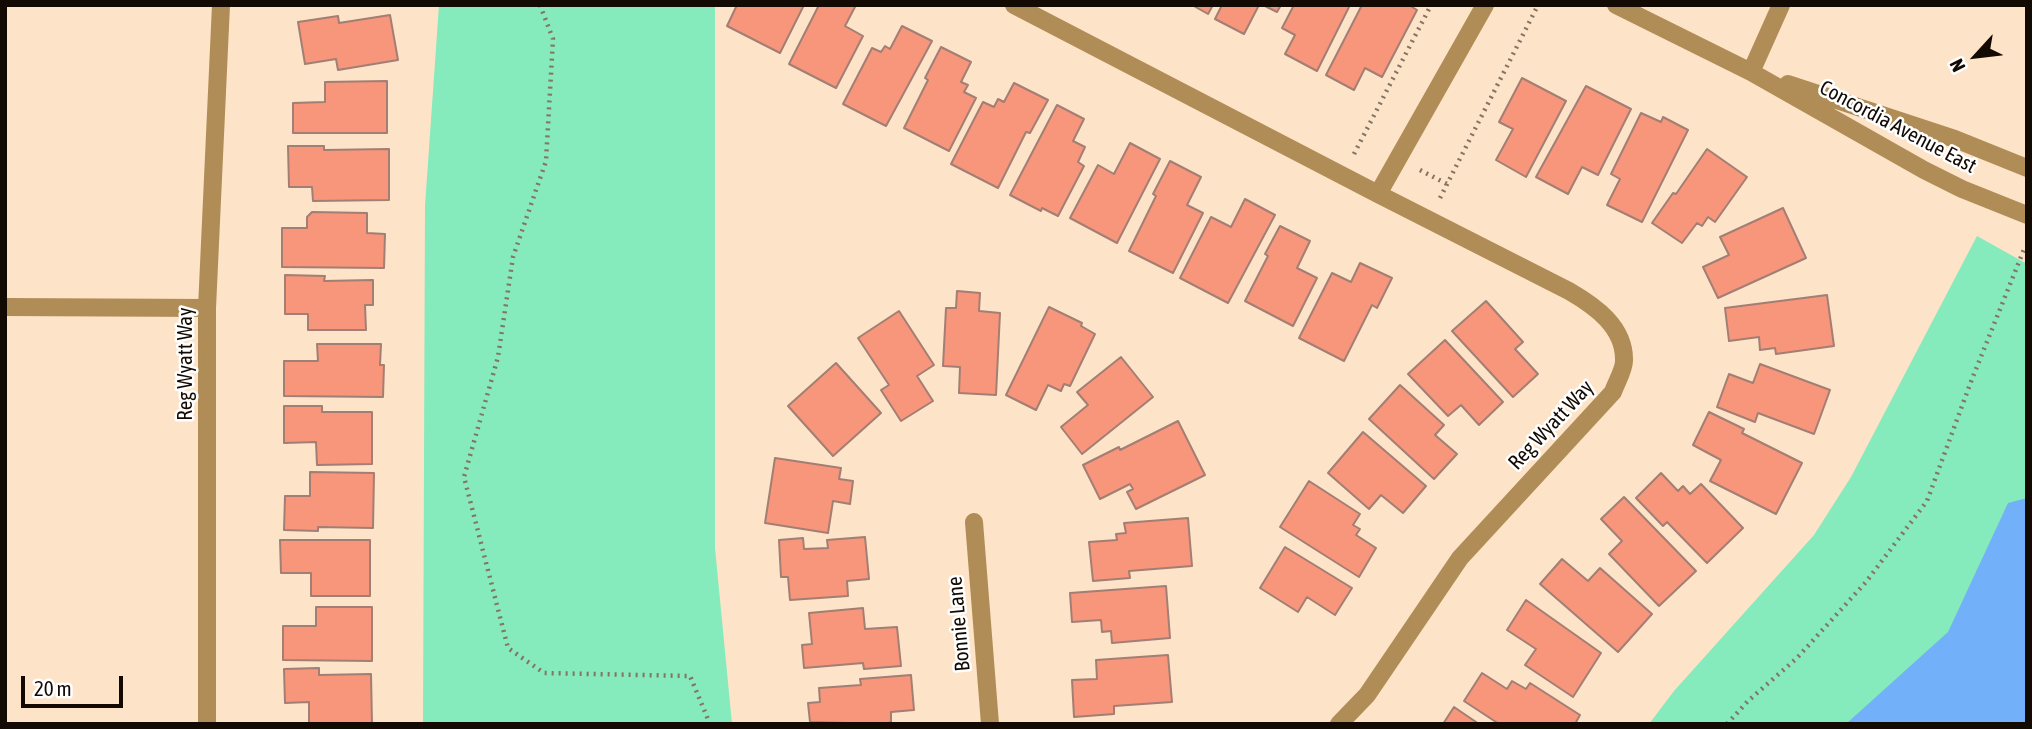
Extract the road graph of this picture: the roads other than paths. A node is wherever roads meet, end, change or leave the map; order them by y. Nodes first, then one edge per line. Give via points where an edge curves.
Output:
1 (221, 5) edge
2 (1014, 5) edge
3 (1485, 5) edge
4 (1616, 5) edge
5 (1782, 5) edge
6 (1751, 72) junction
7 (2027, 168) edge
8 (1378, 194) junction
9 (2027, 215) edge
10 (5, 307) edge
11 (207, 308) junction
12 (974, 522) dead end
13 (206, 724) edge
14 (990, 724) edge
15 (1339, 724) edge

1 - 11 street, Reg Wyatt Way
2 - 8 street, Reg Wyatt Way
3 - 8 street
4 - 6 street, Concordia Avenue East
5 - 6 street
6 - 7 street, Concordia Avenue East via 1955,139
6 - 9 street, Concordia Avenue East via 1924,170
8 - 15 street, Reg Wyatt Way via 1591,304 1617,330 1624,362 1613,392 1460,558 1367,695
10 - 11 street
11 - 13 street, Reg Wyatt Way
12 - 14 street, Bonnie Lane

